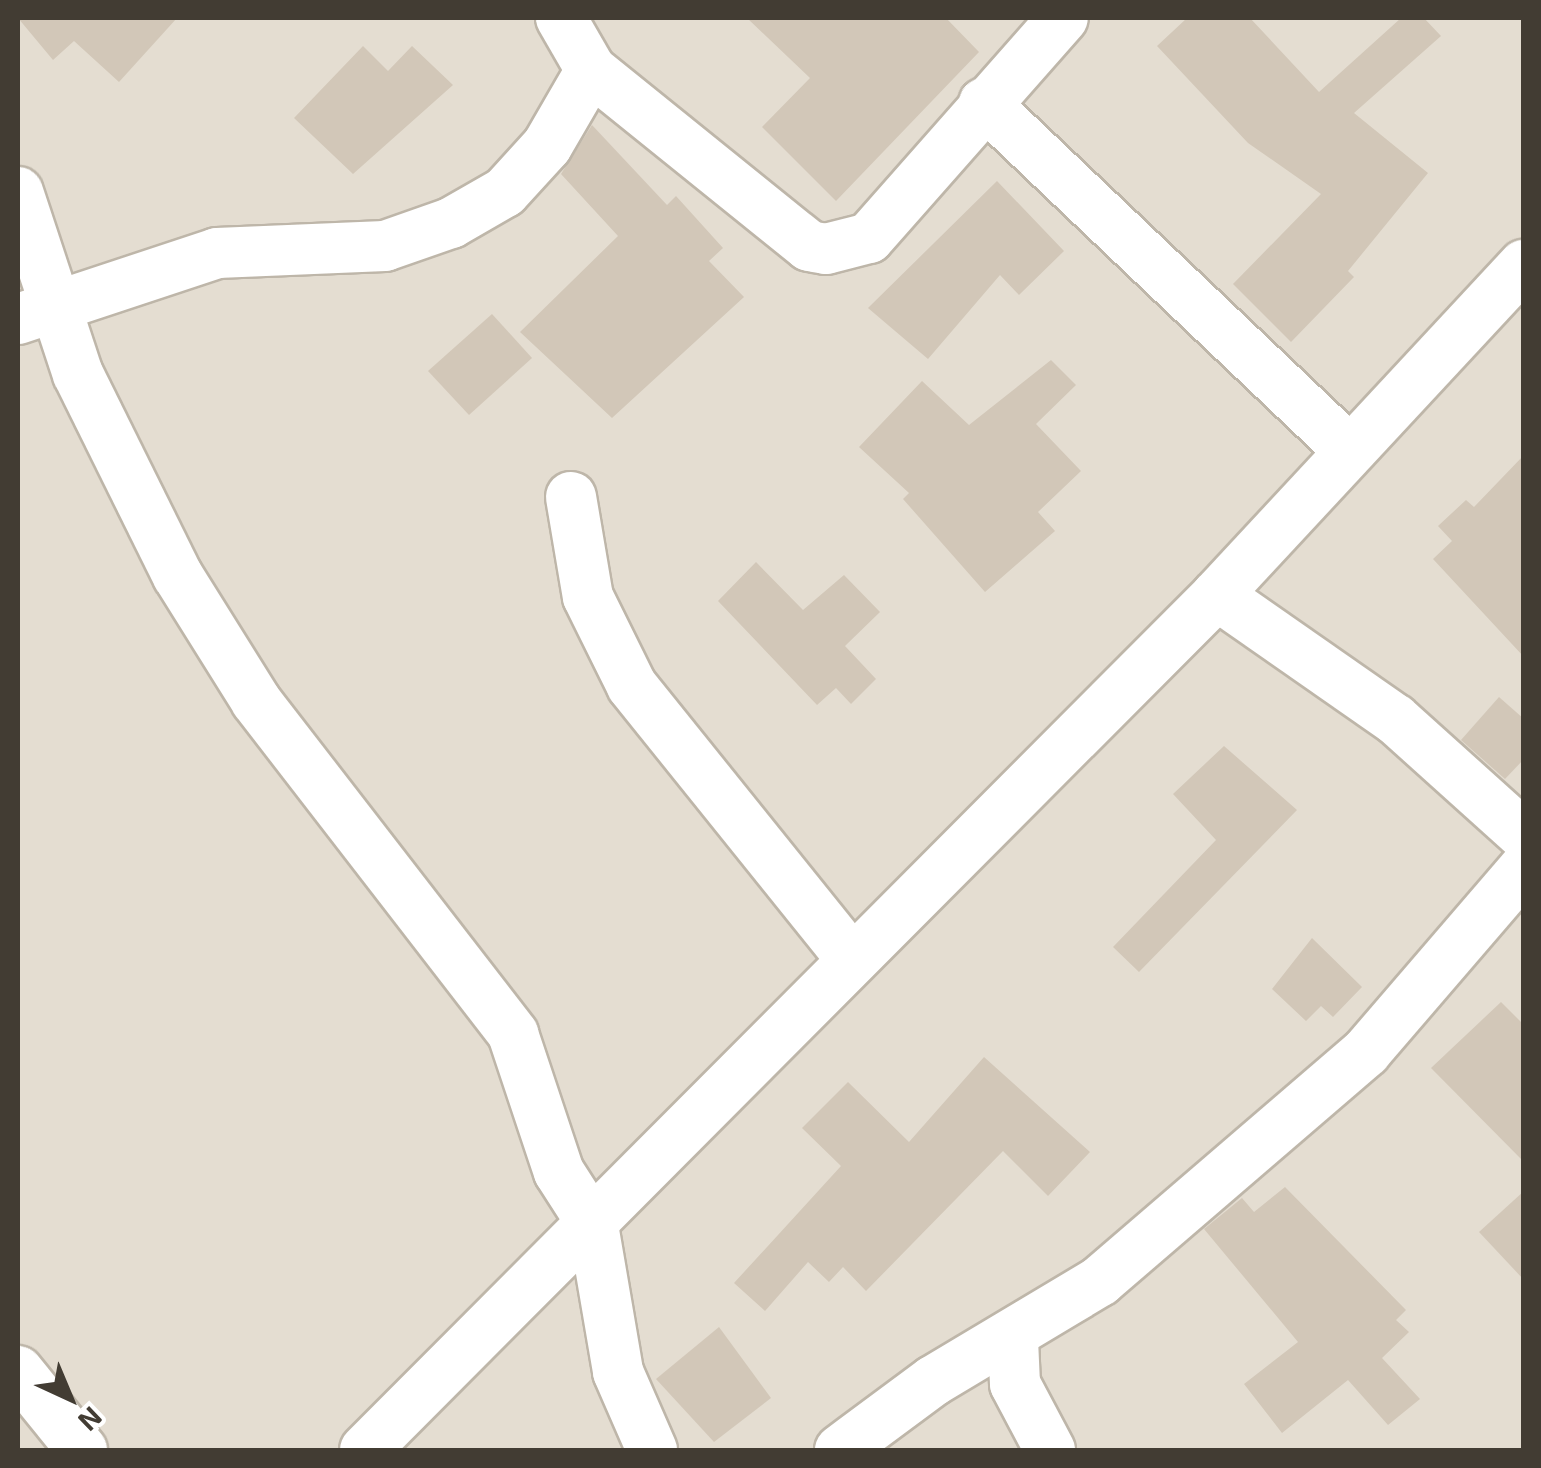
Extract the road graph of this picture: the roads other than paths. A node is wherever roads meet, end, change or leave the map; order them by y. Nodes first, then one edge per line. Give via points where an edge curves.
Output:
1 (561, 18) edge
2 (1064, 18) edge
3 (591, 70) junction
4 (984, 102) junction
5 (18, 192) edge
6 (1524, 265) edge
7 (38, 313) edge
8 (1348, 449) junction
9 (571, 497) dead end
10 (1217, 595) junction
11 (1524, 835) edge
12 (1524, 868) edge
13 (852, 960) junction
14 (592, 1225) junction
15 (1013, 1340) junction
16 (18, 1371) edge
17 (82, 1450) edge
18 (365, 1450) edge
19 (652, 1450) edge
20 (840, 1450) edge
21 (1050, 1450) edge

1 - 3 street
2 - 4 street
3 - 4 street via 809,246 826,249 869,238
3 - 7 street via 547,146 505,192 451,223 384,246 216,253
4 - 8 street
5 - 7 street
6 - 8 street
7 - 14 street via 78,374 178,576 256,701 500,1010 559,1172
8 - 10 street
9 - 13 street via 588,597 632,686
10 - 11 street via 1395,718
10 - 13 street
12 - 15 street via 1366,1052 1100,1282
13 - 14 street
14 - 18 street
14 - 19 street via 618,1372
15 - 20 street via 934,1381
15 - 21 street via 1016,1384
16 - 17 street

